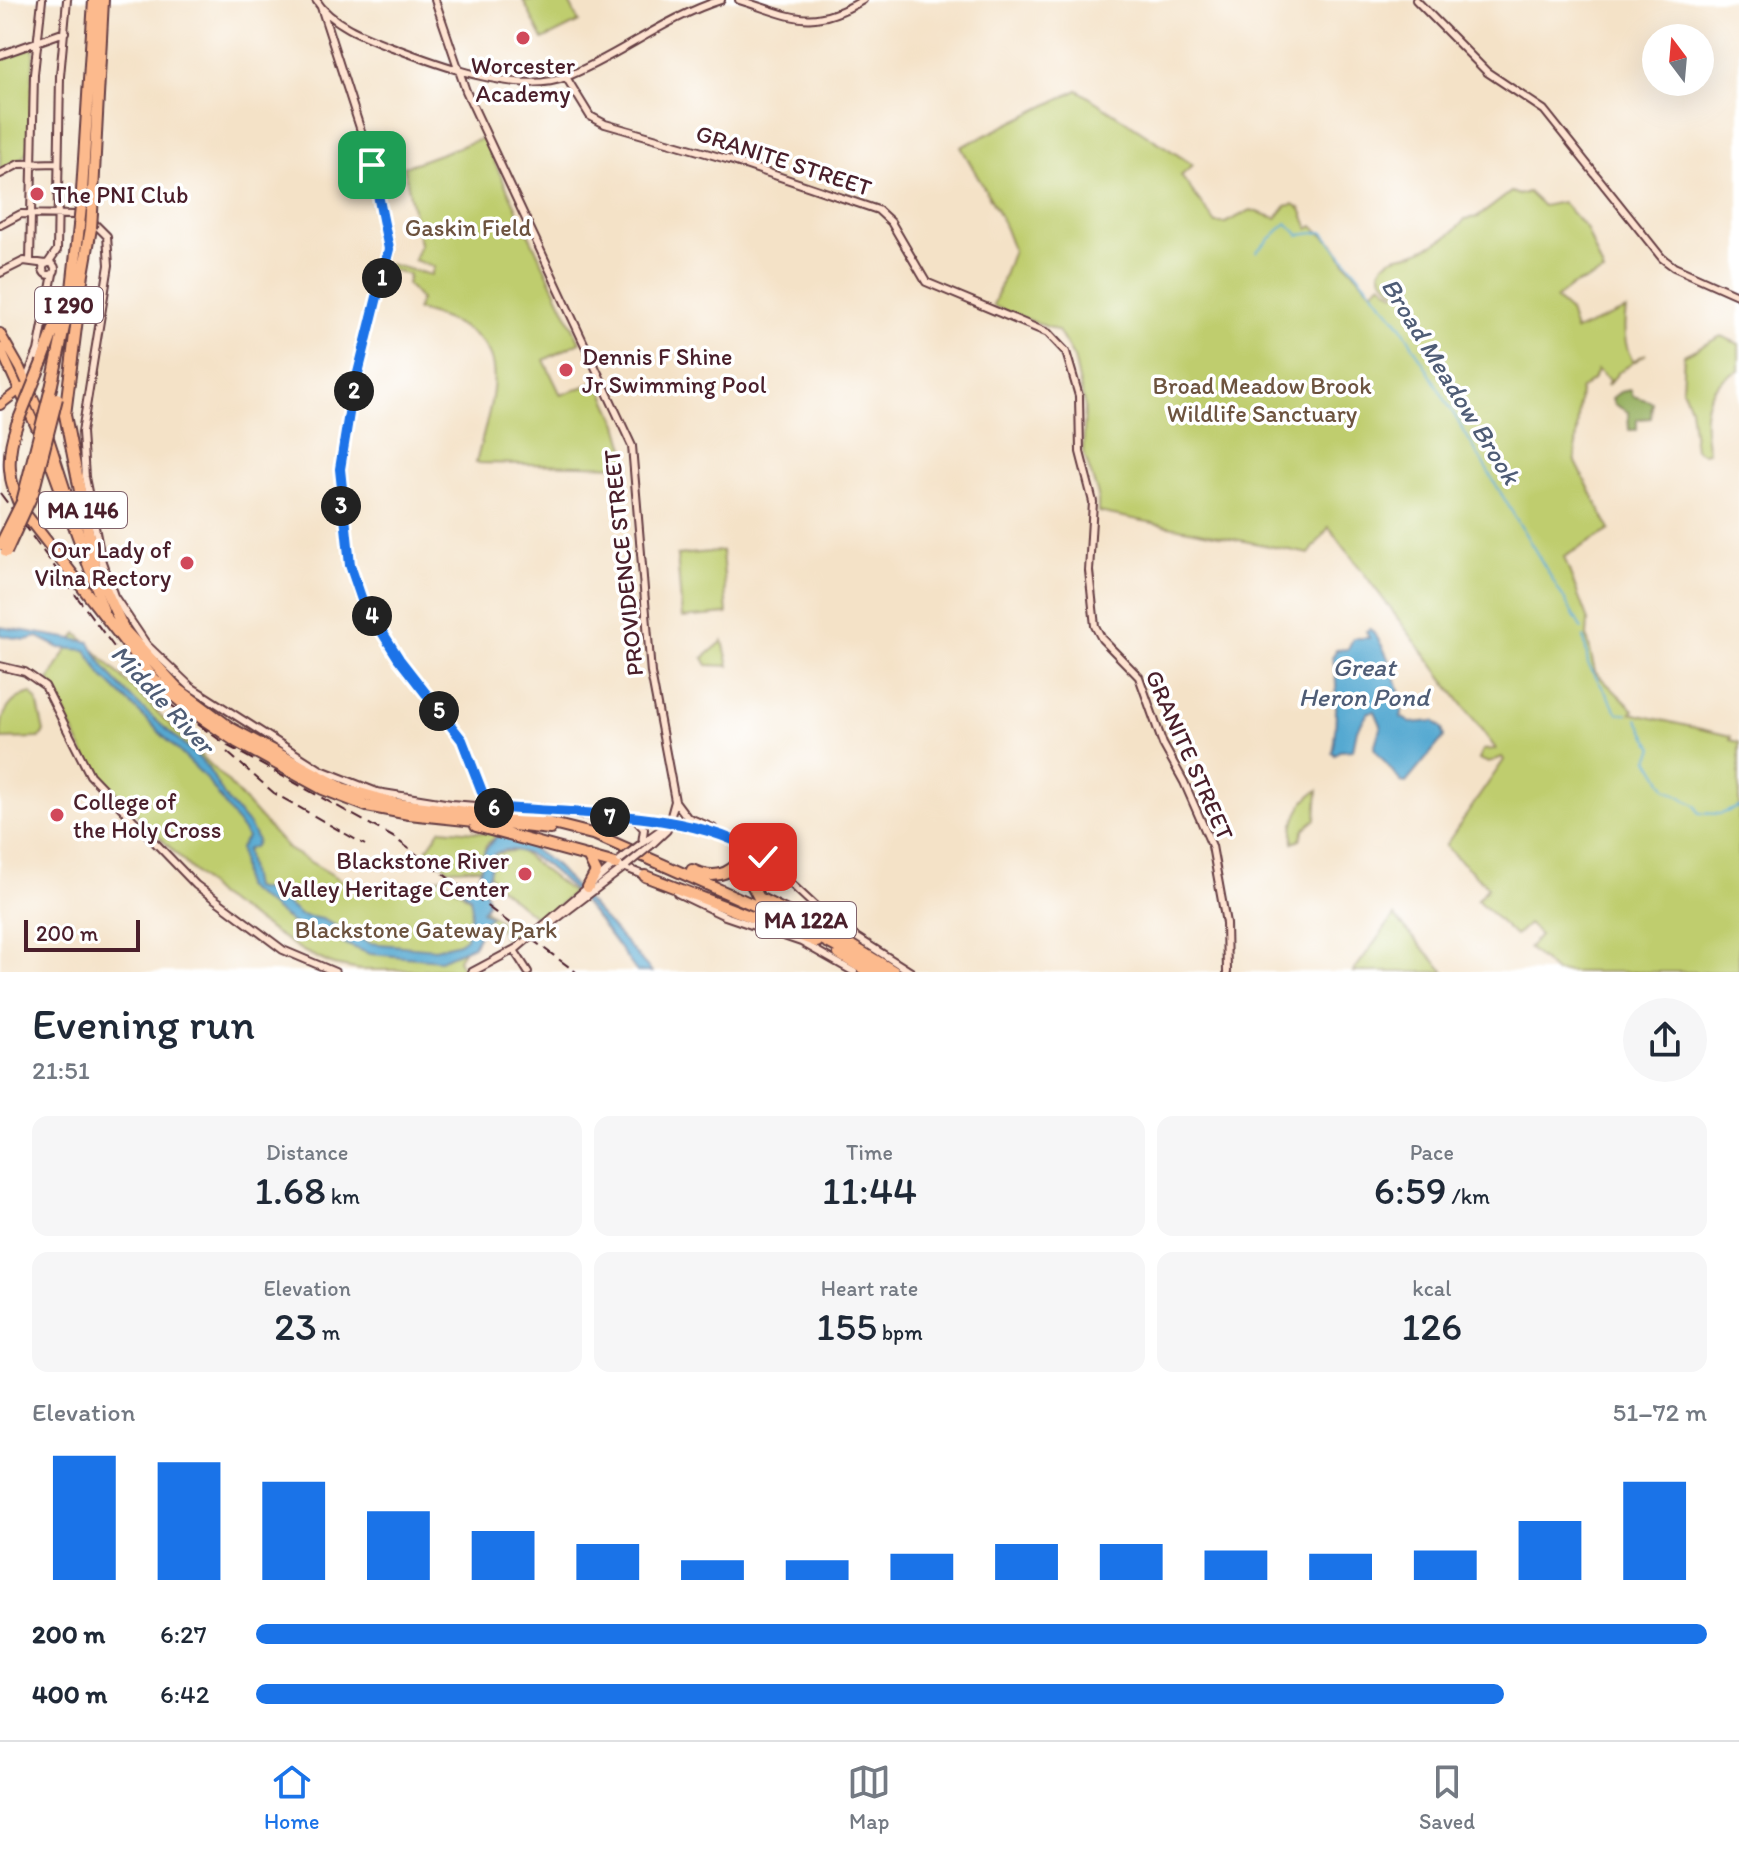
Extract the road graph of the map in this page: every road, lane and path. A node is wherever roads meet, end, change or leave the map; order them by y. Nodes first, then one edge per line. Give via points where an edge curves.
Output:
1 (42, 0) edge
2 (67, 0) edge
3 (94, 0) edge
4 (104, 0) edge
5 (435, 0) edge
6 (721, 0) edge
7 (739, 0) edge
8 (863, 0) edge
9 (1416, 0) edge
10 (318, 3) edge
11 (335, 19) junction
12 (65, 32) junction
13 (96, 33) junction
14 (330, 33) junction
15 (38, 41) junction
16 (450, 48) junction
17 (0, 55) edge
18 (431, 59) junction
19 (458, 70) junction
20 (477, 75) junction
21 (566, 77) junction
22 (466, 91) junction
23 (32, 163) junction
24 (58, 163) junction
25 (0, 174) edge
26 (31, 214) junction
27 (57, 214) junction
28 (0, 225) edge
29 (85, 227) junction
30 (30, 261) junction
31 (47, 269) junction
32 (0, 273) edge
33 (1739, 296) edge
34 (0, 333) edge
35 (0, 348) edge
36 (16, 360) junction
37 (39, 360) junction
38 (24, 384) junction
39 (61, 398) junction
40 (0, 405) edge
41 (2, 551) edge
42 (109, 603) junction
43 (132, 653) junction
44 (0, 666) edge
45 (675, 801) junction
46 (485, 810) junction
47 (419, 815) junction
48 (636, 820) junction
49 (670, 823) junction
50 (719, 833) junction
51 (646, 845) junction
52 (750, 849) junction
53 (586, 855) junction
54 (622, 864) junction
55 (778, 870) junction
56 (645, 876) junction
57 (590, 889) junction
58 (759, 898) junction
59 (817, 942) junction
60 (514, 950) junction
61 (335, 972) edge
62 (472, 972) edge
63 (528, 972) edge
64 (854, 972) edge
65 (869, 972) edge
66 (883, 972) edge
67 (895, 972) edge
68 (911, 972) edge
69 (1227, 972) edge

1 - 15 main road
2 - 12 main road
3 - 13 highway, I 290
4 - 13 highway
5 - 16 main road, PROVIDENCE STREET
6 - 21 main road
7 - 8 main road via 802,20
9 - 33 main road via 1484,70 1553,119 1662,258
10 - 11 main road
10 - 14 main road
11 - 14 main road
11 - 18 main road
12 - 15 main road
12 - 24 main road
13 - 29 highway, I 290, bridge
14 - 46 main road via 371,162 389,249 351,401 340,469 350,565 362,600 399,659 462,740
15 - 17 main road
15 - 23 main road
16 - 18 main road via 445,58
16 - 19 main road, PROVIDENCE STREET
18 - 19 main road
19 - 20 main road
19 - 22 main road, PROVIDENCE STREET
20 - 21 main road via 536,82
20 - 22 main road
21 - 69 main road, GRANITE STREET via 590,116 605,124 878,210 891,222 926,282 1061,343 1079,396 1081,458 1093,494 1089,577 1095,626 1139,677 1167,752 1212,846 1226,923
22 - 45 main road, PROVIDENCE STREET via 632,446 651,673
23 - 24 main road
23 - 25 main road
23 - 26 main road
24 - 27 main road
26 - 27 main road
26 - 28 main road
26 - 30 main road
27 - 31 main road via 56,255
27 - 46 main road via 90,219 109,243 82,455 103,569 134,629 196,691 331,776 400,798
29 - 37 highway, MA 146 via 64,302
29 - 39 highway, I 290 via 79,303
29 - 41 highway, I 290, bridge via 22,502
30 - 31 main road
30 - 32 main road
31 - 37 main road via 51,290
34 - 36 main road
35 - 38 main road
36 - 37 main road
36 - 38 main road
37 - 38 main road
37 - 43 highway, MA 146, bridge via 9,465 16,498
38 - 40 main road
38 - 42 main road via 47,431 92,571
38 - 43 main road via 94,590
39 - 41 highway, I 290, bridge via 30,504
39 - 42 highway, MA 146 via 93,559
42 - 46 highway, MA 146 via 159,671 246,737 366,797 410,806
43 - 47 highway, MA 146 via 177,700 247,747 339,796
44 - 61 main road via 25,672 45,686 90,775 190,880 283,950
45 - 49 main road, PROVIDENCE STREET
45 - 50 main road via 685,816
46 - 48 main road
46 - 52 highway via 576,823 706,875 731,871
46 - 66 highway, MA 146 via 606,839 783,918
47 - 53 highway
47 - 59 highway, MA 146 via 530,826 589,840
48 - 49 main road
48 - 51 main road via 644,829
49 - 50 main road
49 - 51 main road
50 - 52 main road
51 - 54 main road, bridge
52 - 55 main road
52 - 58 highway, MA 122A via 749,879
53 - 54 highway
53 - 57 highway via 596,872
54 - 56 main road, MA 122A
54 - 57 main road
55 - 58 highway via 758,869
55 - 68 main road via 831,921
56 - 59 highway, MA 122A
56 - 64 main road via 716,912 801,942
57 - 60 main road
58 - 67 highway, MA 122A
59 - 65 highway, MA 122A
60 - 62 main road
60 - 63 main road

